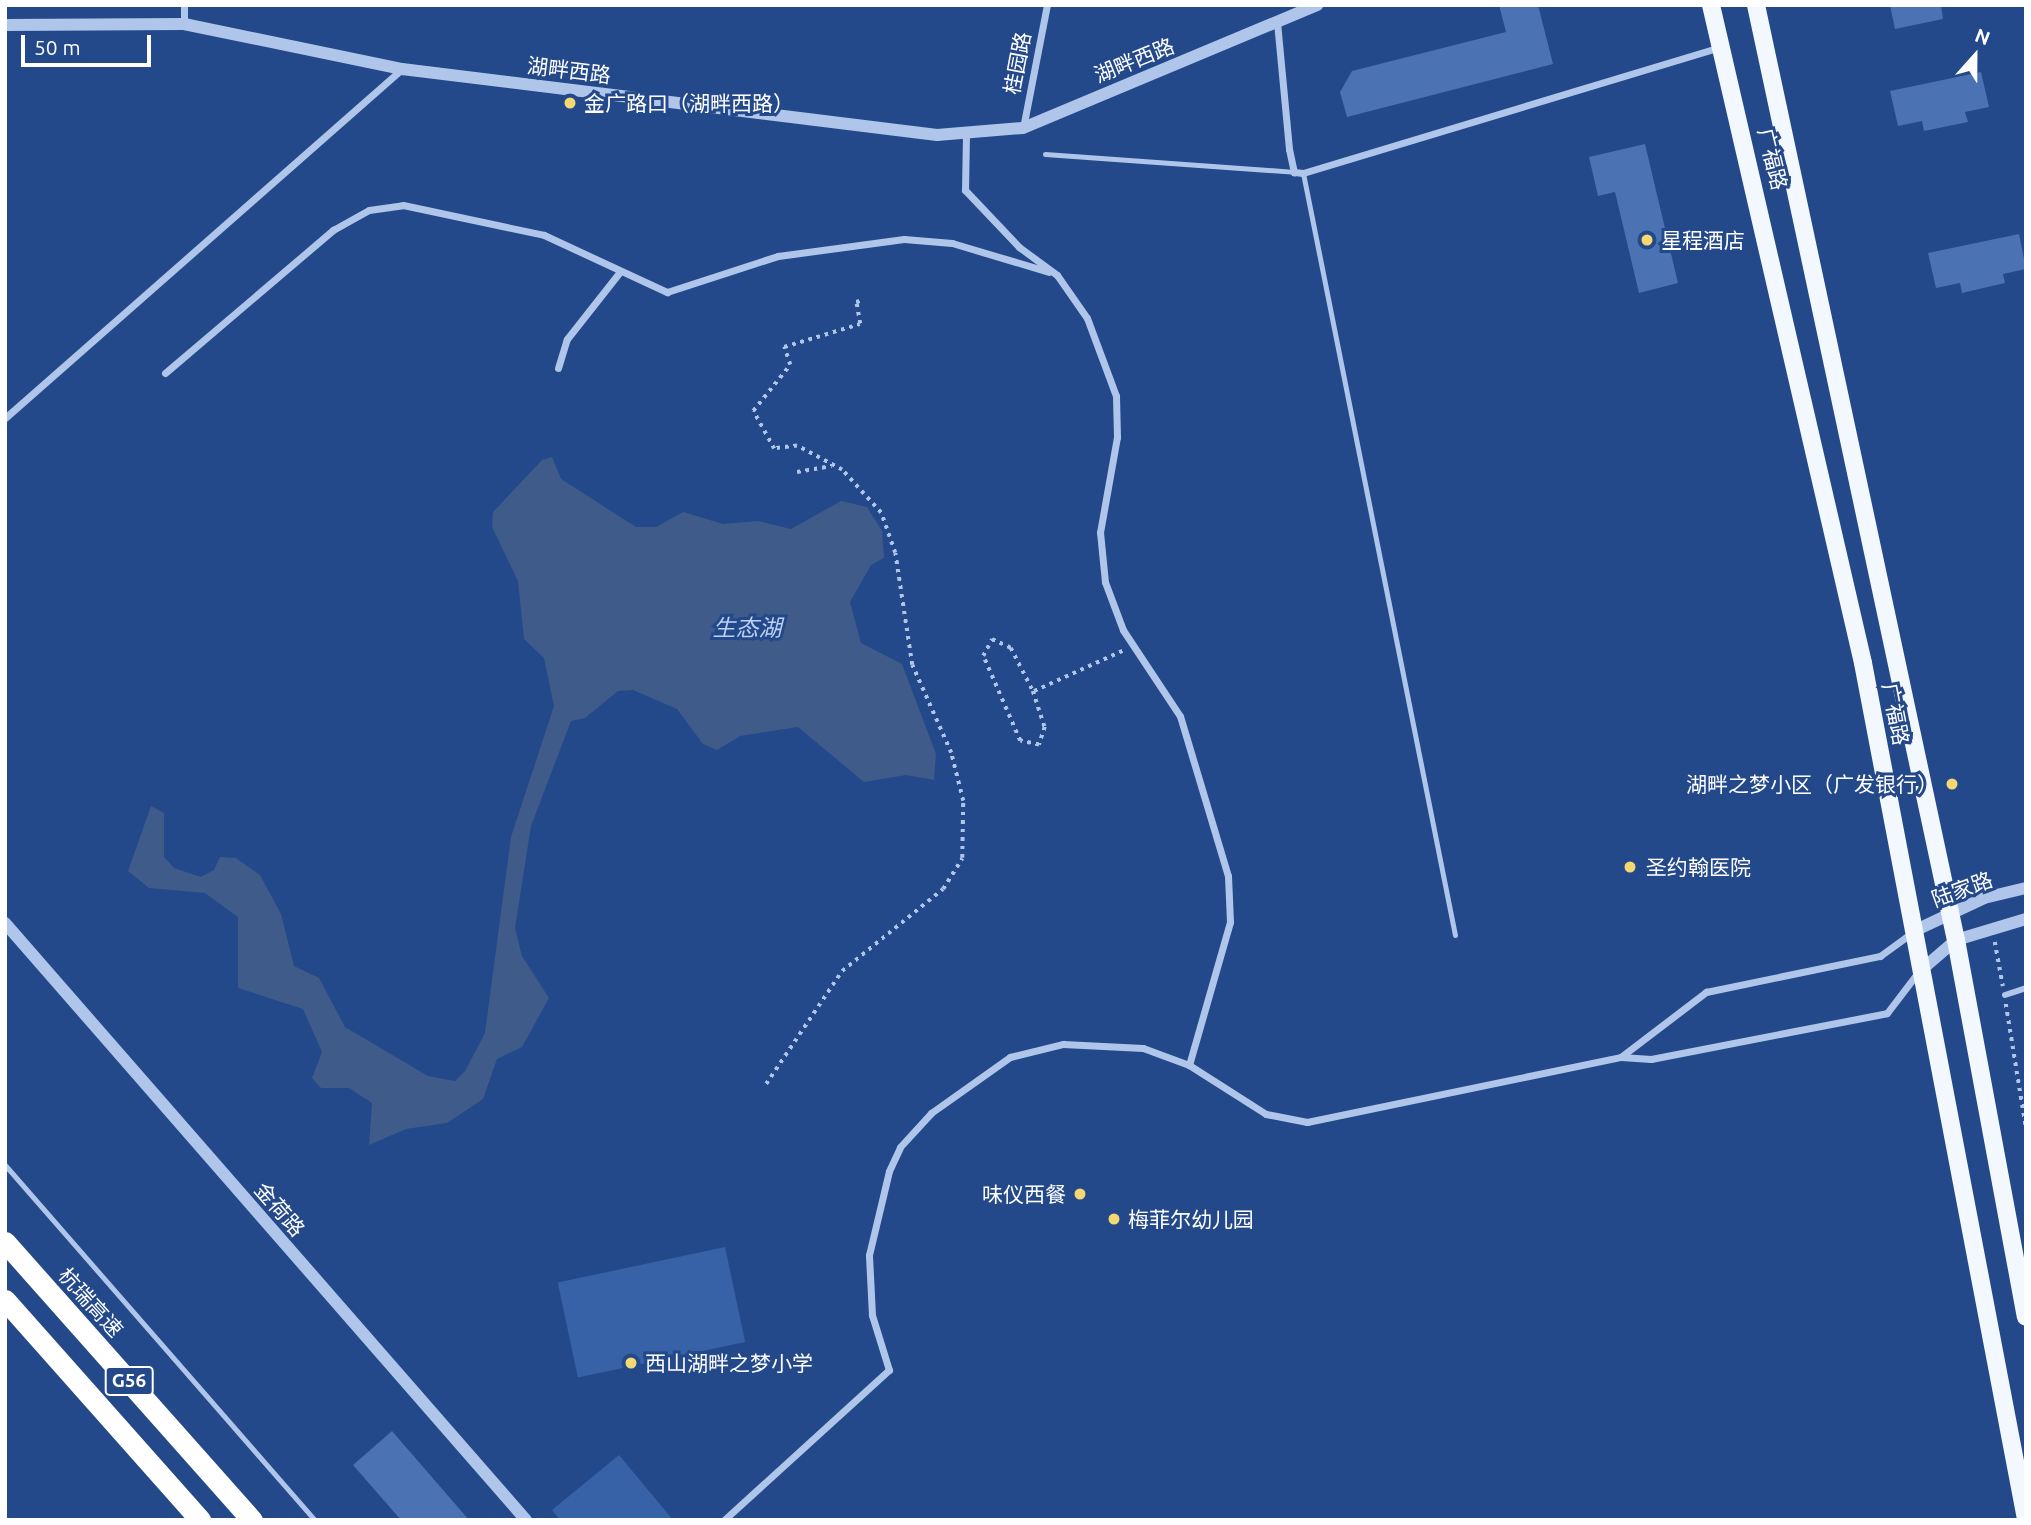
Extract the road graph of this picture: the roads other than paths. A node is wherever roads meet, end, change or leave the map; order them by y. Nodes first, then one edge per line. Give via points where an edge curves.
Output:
1 (184, 5) edge
2 (1047, 5) edge
3 (1317, 5) edge
4 (1712, 5) edge
5 (1756, 5) edge
6 (1278, 22) junction
7 (184, 24) junction
8 (5, 25) edge
9 (1720, 47) junction
10 (402, 69) junction
11 (1023, 128) junction
12 (967, 134) junction
13 (1045, 154) dead end
14 (1294, 172) junction
15 (1303, 173) junction
16 (619, 273) junction
17 (1057, 275) junction
18 (558, 368) dead end
19 (165, 373) dead end
20 (5, 418) edge
21 (2026, 888) edge
22 (1949, 913) junction
23 (2026, 919) edge
24 (5, 923) edge
25 (1914, 931) junction
26 (1455, 935) dead end
27 (1956, 940) junction
28 (1920, 971) junction
29 (2026, 988) edge
30 (2005, 995) road end
31 (1621, 1057) junction
32 (1189, 1065) junction
33 (5, 1165) edge
34 (5, 1242) edge
35 (5, 1300) edge
36 (2026, 1317) edge
37 (2026, 1519) edge
38 (200, 1520) edge
39 (252, 1520) edge
40 (314, 1520) edge
41 (526, 1520) edge
42 (724, 1520) edge

1 - 7 street
2 - 11 street, 桂园路
3 - 6 street, 湖畔西路
4 - 9 main road, 广福路
5 - 22 main road, 广福路
6 - 11 street, 湖畔西路
6 - 14 street
7 - 8 street, 湖畔西路
7 - 10 street, 湖畔西路
9 - 15 street
9 - 25 main road, 广福路 via 1863,663
10 - 12 street, 湖畔西路
10 - 20 street
11 - 12 street, 湖畔西路
12 - 17 street via 965,190 1019,247
13 - 14 lane
14 - 15 street
15 - 26 lane
16 - 17 street via 667,292 778,256 904,239 952,243
16 - 18 street via 567,338
16 - 19 street via 544,235 403,205 369,210 333,230
17 - 32 street via 1087,318 1116,396 1117,437 1100,532 1112,606 1180,716 1228,876 1230,922
21 - 22 street, 陆家路
22 - 25 street, 陆家路
22 - 27 main road, 广福路
23 - 27 street
24 - 41 street, 金荷路
25 - 28 main road, 广福路
25 - 31 street via 1880,956 1706,992
27 - 28 street
27 - 36 main road, 广福路
28 - 31 street via 1887,1013 1651,1059
28 - 37 main road, 广福路
29 - 30 street
31 - 32 street via 1307,1122 1266,1114
32 - 42 street via 1143,1048 1063,1044 1010,1057 931,1112 900,1147 875,1219 871,1306 888,1370
33 - 40 lane
34 - 39 highway, 杭瑞高速 / G56
35 - 38 highway, G56

